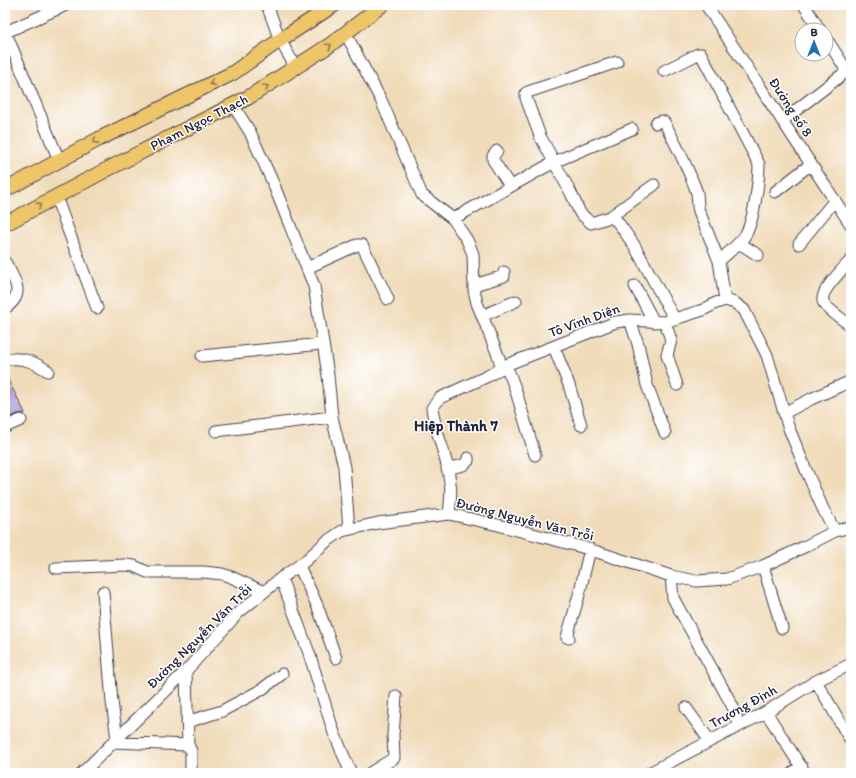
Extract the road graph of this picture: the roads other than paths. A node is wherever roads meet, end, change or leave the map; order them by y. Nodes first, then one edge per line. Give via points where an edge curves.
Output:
1 (66, 5) edge
2 (267, 5) edge
3 (334, 5) edge
4 (382, 5) edge
5 (706, 5) edge
6 (804, 5) edge
7 (815, 22) edge
8 (5, 31) edge
9 (346, 34) junction
10 (280, 40) junction
11 (8, 47) edge
12 (834, 50) edge
13 (617, 62) dead end
14 (296, 68) junction
15 (664, 71) dead end
16 (849, 73) edge
17 (233, 105) junction
18 (782, 120) junction
19 (656, 123) dead end
20 (632, 129) dead end
21 (497, 151) dead end
22 (60, 160) junction
23 (554, 162) junction
24 (811, 164) junction
25 (654, 185) dead end
26 (510, 186) junction
27 (5, 190) edge
28 (775, 192) dead end
29 (56, 197) junction
30 (835, 200) junction
31 (610, 216) junction
32 (453, 219) junction
33 (5, 224) edge
34 (851, 225) edge
35 (739, 243) junction
36 (799, 244) dead end
37 (758, 255) dead end
38 (851, 260) edge
39 (719, 261) junction
40 (5, 262) edge
41 (307, 268) junction
42 (504, 272) dead end
43 (474, 285) junction
44 (636, 286) dead end
45 (388, 299) dead end
46 (725, 300) junction
47 (516, 301) dead end
48 (5, 308) edge
49 (97, 308) dead end
50 (482, 316) junction
51 (630, 320) junction
52 (665, 321) junction
53 (851, 326) edge
54 (322, 344) junction
55 (554, 347) junction
56 (202, 356) dead end
57 (5, 360) edge
58 (504, 366) junction
59 (48, 371) dead end
60 (851, 381) edge
61 (677, 385) dead end
62 (784, 413) junction
63 (332, 417) junction
64 (21, 420) dead end
65 (581, 425) dead end
66 (5, 427) edge
67 (216, 431) dead end
68 (665, 433) dead end
69 (535, 455) dead end
70 (468, 458) dead end
71 (447, 469) junction
72 (449, 514) junction
73 (851, 527) edge
74 (349, 529) junction
75 (835, 530) junction
76 (590, 549) junction
77 (299, 566) junction
78 (763, 566) junction
79 (56, 568) dead end
80 (671, 576) junction
81 (281, 578) junction
82 (103, 592) dead end
83 (264, 592) junction
84 (782, 628) dead end
85 (569, 638) dead end
86 (336, 658) dead end
87 (851, 664) edge
88 (186, 670) junction
89 (282, 674) dead end
90 (816, 682) junction
91 (396, 696) dead end
92 (686, 708) dead end
93 (766, 712) junction
94 (187, 722) junction
95 (739, 726) junction
96 (115, 741) junction
97 (851, 741) edge
98 (710, 742) junction
99 (188, 745) junction
100 (803, 770) edge
101 (82, 773) edge
102 (191, 773) edge
103 (351, 773) edge
104 (370, 773) edge
105 (649, 773) edge
106 (792, 773) edge

1 - 8 street
2 - 10 street
3 - 10 main road, Phạm Ngọc Thạch
4 - 9 main road, Phạm Ngọc Thạch
5 - 18 street, Đường số 8
6 - 7 street
8 - 11 street
14 -> 9 main road, Phạm Ngọc Thạch
9 - 32 street via 382,100 422,195
10 - 14 street
10 -> 22 main road, Phạm Ngọc Thạch via 233,73
11 - 22 street
12 - 16 street
13 - 23 street via 526,94 540,136
17 -> 14 main road, Phạm Ngọc Thạch
15 - 35 street via 701,54 759,164 750,223
16 - 18 street
17 - 29 main road, Phạm Ngọc Thạch
17 - 41 street via 250,132 274,183
18 - 24 street, Đường số 8
19 - 39 street via 664,122 685,160 697,196 699,212
20 - 23 street
21 - 26 street via 493,160
22 - 27 main road, Phạm Ngọc Thạch
23 - 26 street
23 - 31 street via 580,213 591,223
24 - 28 street
24 - 30 street, Đường số 8
25 - 31 street
26 - 32 street
33 -> 29 main road, Phạm Ngọc Thạch
29 - 49 street
30 - 34 street, Đường số 8
30 - 36 street
31 - 52 street via 617,221 634,245
32 - 43 street via 473,254
35 - 37 street
35 - 39 street
38 - 53 street via 823,295 823,302
39 - 46 street
40 - 48 street via 18,289 13,302
41 - 45 street via 361,244
41 - 54 street via 314,286
42 - 43 street via 504,276
43 - 50 street
44 - 52 street
46 - 52 street, Tô Vĩnh Diện via 704,310
46 - 62 street via 735,303 744,310 754,329 767,355
47 - 50 street
50 - 58 street
51 - 52 street, Tô Vĩnh Diện
51 - 55 street, Tô Vĩnh Diện via 616,322
51 - 68 street via 647,385
52 - 61 street via 671,340 667,355
54 - 56 street
54 - 63 street
55 - 58 street, Tô Vĩnh Diện
55 - 65 street
57 - 59 street via 23,359
58 - 69 street via 515,388
58 - 71 street, Tô Vĩnh Diện via 440,398 432,408
60 - 62 street
62 - 75 street via 810,480
63 - 67 street
63 - 74 street via 344,467
64 - 66 street
70 - 71 street via 463,465
71 - 72 street, Tô Vĩnh Diện via 451,484
72 - 74 street, Đường Nguyễn Văn Trỗi
72 - 76 street, Đường Nguyễn Văn Trỗi
73 - 75 street, Đường Nguyễn Văn Trỗi
74 - 77 street, Đường Nguyễn Văn Trỗi via 326,542
75 - 78 street, Đường Nguyễn Văn Trỗi
76 - 80 street, Đường Nguyễn Văn Trỗi
76 - 85 street via 567,637
77 - 81 street, Đường Nguyễn Văn Trỗi
77 - 86 street via 317,604
78 - 80 street, Đường Nguyễn Văn Trỗi via 727,579 696,581
78 - 84 street
79 - 83 street via 126,565 147,572 214,573 231,577
80 - 95 street via 673,598 733,707
81 - 83 street, Đường Nguyễn Văn Trỗi
81 - 103 street via 309,653 334,733
82 - 96 street
83 - 88 street, Đường Nguyễn Văn Trỗi via 238,614
87 - 90 street, Trương Định
88 - 94 street
88 - 96 street, Đường Nguyễn Văn Trỗi
89 - 94 street via 261,690 222,711
90 - 93 street, Trương Định
90 - 97 street
91 - 104 street via 393,760
92 - 98 street
93 - 95 street, Trương Định
93 - 100 street
94 - 99 street
95 - 98 street, Trương Định
96 - 99 street
96 - 101 street, Đường Nguyễn Văn Trỗi
98 - 105 street, Trương Định
99 - 102 street via 191,751
100 - 106 street

